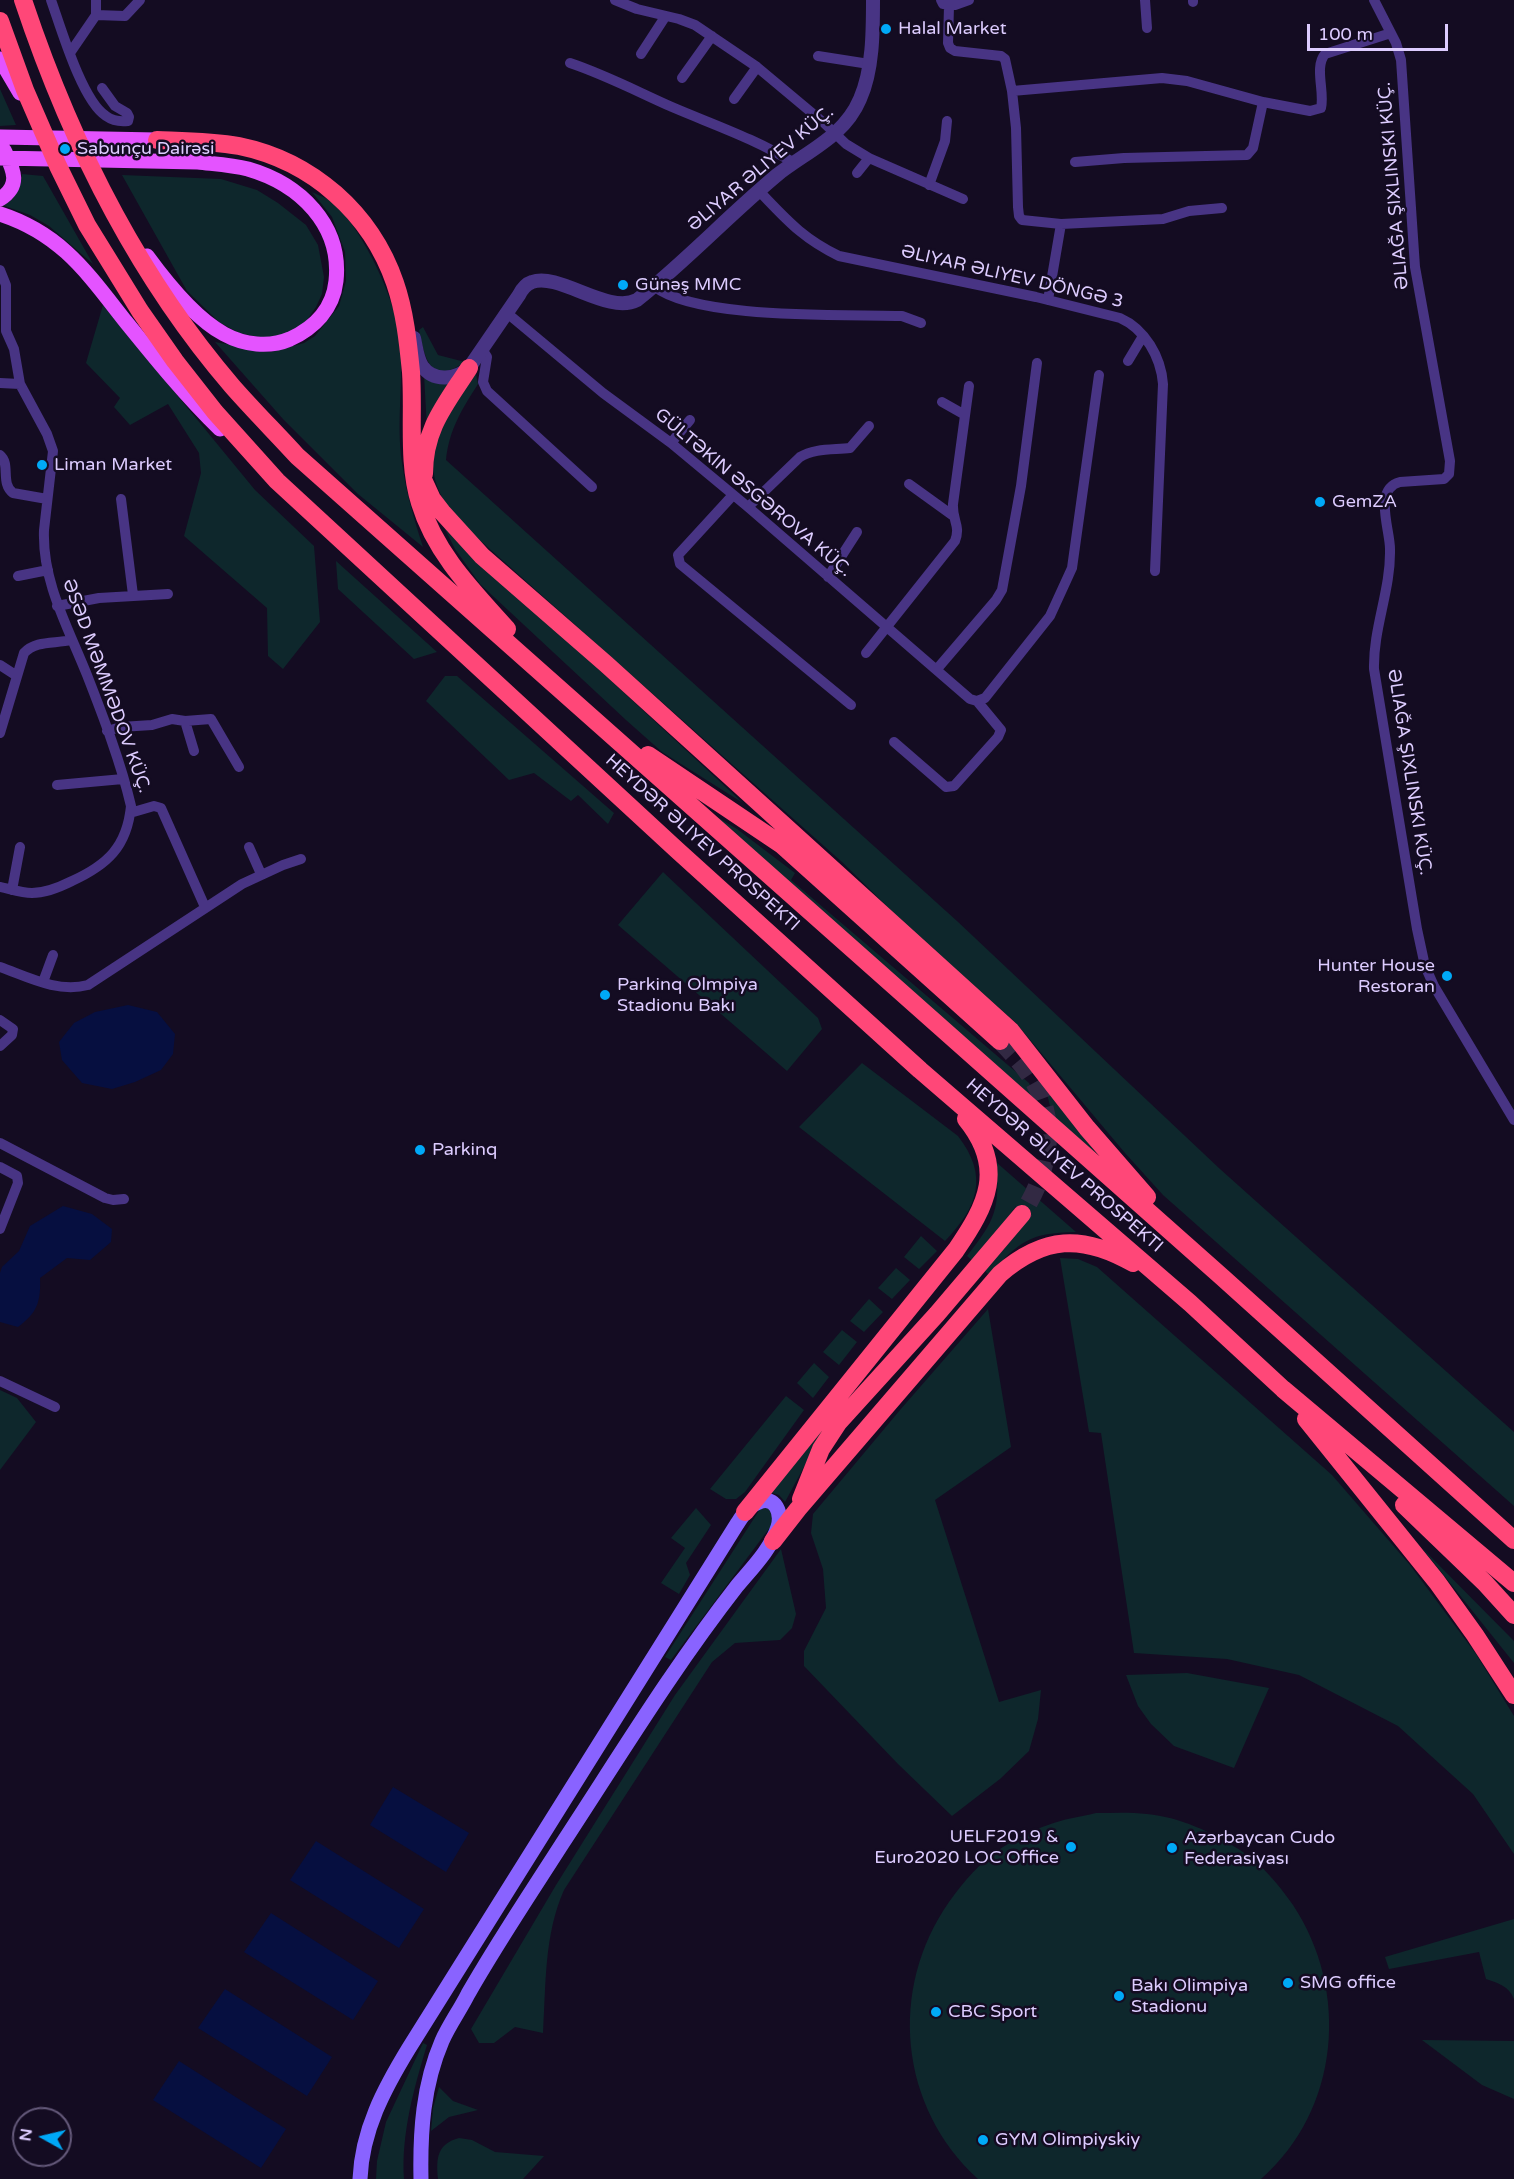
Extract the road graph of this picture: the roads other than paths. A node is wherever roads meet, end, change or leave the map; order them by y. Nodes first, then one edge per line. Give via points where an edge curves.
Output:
1 (23, 0) edge
2 (29, 0) edge
3 (51, 0) edge
4 (96, 0) edge
5 (140, 0) edge
6 (615, 0) edge
7 (873, 0) edge
8 (969, 0) edge
9 (1145, 0) edge
10 (1374, 0) edge
11 (945, 3) edge
12 (96, 15) junction
13 (665, 17) junction
14 (0, 21) edge
15 (1147, 28) dead end
16 (1391, 33) junction
17 (712, 36) junction
18 (36, 37) junction
19 (70, 53) junction
20 (641, 54) dead end
21 (818, 56) dead end
22 (0, 59) edge
23 (570, 63) dead end
24 (868, 64) junction
25 (757, 67) junction
26 (682, 78) dead end
27 (102, 88) dead end
28 (1012, 91) junction
29 (734, 99) dead end
30 (1263, 102) junction
31 (947, 121) dead end
32 (38, 123) junction
33 (835, 134) junction
34 (0, 139) edge
35 (158, 140) joint
36 (0, 158) edge
37 (869, 158) junction
38 (1075, 162) dead end
39 (794, 163) junction
40 (856, 173) dead end
41 (929, 184) junction
42 (759, 191) junction
43 (0, 199) edge
44 (963, 200) dead end
45 (1222, 208) dead end
46 (112, 211) junction
47 (0, 214) edge
48 (1060, 224) junction
49 (375, 240) junction
50 (0, 270) edge
51 (654, 286) junction
52 (1048, 300) junction
53 (507, 313) junction
54 (921, 322) dead end
55 (3, 332) edge
56 (1143, 336) junction
57 (482, 349) junction
58 (1128, 361) dead end
59 (1037, 363) dead end
60 (470, 368) junction
61 (1099, 375) dead end
62 (0, 383) edge
63 (20, 384) junction
64 (969, 386) dead end
65 (942, 402) dead end
66 (965, 415) junction
67 (690, 420) dead end
68 (869, 426) dead end
69 (670, 443) junction
70 (412, 446) junction
71 (0, 455) edge
72 (277, 481) junction
73 (909, 484) dead end
74 (592, 487) dead end
75 (426, 488) junction
76 (734, 495) junction
77 (47, 499) junction
78 (121, 500) dead end
79 (748, 507) junction
80 (952, 515) junction
81 (857, 532) dead end
82 (48, 570) junction
83 (1155, 571) dead end
84 (18, 576) dead end
85 (828, 577) junction
86 (168, 594) dead end
87 (133, 595) junction
88 (57, 606) junction
89 (887, 628) junction
90 (71, 640) junction
91 (866, 653) dead end
92 (0, 665) edge
93 (937, 669) junction
94 (17, 676) junction
95 (564, 693) junction
96 (977, 701) junction
97 (850, 705) dead end
98 (185, 721) junction
99 (107, 731) junction
100 (0, 733) edge
101 (894, 742) dead end
102 (194, 751) dead end
103 (239, 767) dead end
104 (123, 779) junction
105 (57, 785) dead end
106 (130, 813) junction
107 (20, 847) dead end
108 (249, 847) dead end
109 (301, 859) dead end
110 (261, 874) junction
111 (0, 887) edge
112 (12, 890) junction
113 (205, 907) junction
114 (53, 955) dead end
115 (0, 967) edge
116 (43, 982) junction
117 (0, 1020) edge
118 (1000, 1041) tunnel mouth
119 (0, 1046) edge
120 (920, 1070) junction
121 (1514, 1120) edge
122 (0, 1143) edge
123 (0, 1167) edge
124 (124, 1199) dead end
125 (1022, 1214) tunnel mouth
126 (0, 1229) edge
127 (1222, 1277) junction
128 (1190, 1303) junction
129 (0, 1381) edge
130 (1283, 1389) junction
131 (55, 1407) dead end
132 (798, 1509) junction
133 (745, 1512) junction
134 (1514, 1540) edge
135 (772, 1541) junction
136 (1514, 1583) edge
137 (1514, 1613) edge
138 (1514, 1695) edge
139 (360, 2179) edge
140 (421, 2179) edge

1 - 18 highway, HEYDƏR ƏLIYEV PROSPEKTI
2 - 18 main road
3 - 19 street
4 - 12 street
5 - 12 street via 125,16
6 - 13 street
7 - 24 street, ƏLIYAR ƏLIYEV KÜÇ.
8 - 11 street
9 - 15 street
10 - 16 street
11 - 28 street via 950,48 1001,56
12 - 19 street
13 - 17 street via 687,22
13 - 20 street
14 - 32 highway, HEYDƏR ƏLIYEV PROSPEKTI
16 - 30 street via 1322,58 1321,108 1310,111
16 - 121 street via 1401,60 1414,267 1450,468 1440,481 1400,482 1387,489 1390,565 1375,640 1374,669 1425,966
17 - 25 street
17 - 26 street
18 - 46 highway, HEYDƏR ƏLIYEV PROSPEKTI via 67,118
19 - 27 street via 96,106 106,117 128,121 128,113 115,106
21 - 24 street
22 - 32 main road
23 - 39 street via 749,138
24 - 33 street, ƏLIYAR ƏLIYEV KÜÇ. via 861,98
25 - 29 street
25 - 33 street
28 - 30 street via 1162,78
28 - 48 street via 1019,216 1029,222
30 - 38 street via 1253,148 1247,155
31 - 41 street via 945,141
32 - 72 highway, HEYDƏR ƏLIYEV PROSPEKTI via 87,225 140,311 215,412
33 - 37 street
33 - 39 street, ƏLIYAR ƏLIYEV KÜÇ.
34 - 35 main road
34 - 43 main road via 14,182 9,193
35 - 49 highway via 238,146 289,163 334,192
36 - 46 main road via 223,164 272,178 307,202 331,235 336,252 335,289 330,305 300,335 273,344 245,342 222,333 189,305
37 - 40 street
37 - 41 street
39 - 42 street, ƏLIYAR ƏLIYEV KÜÇ.
41 - 44 street
42 - 51 street, ƏLIYAR ƏLIYEV KÜÇ.
42 - 52 street, ƏLIYAR ƏLIYEV DÖNGƏ 3 via 802,235 840,256
45 - 48 street via 1189,211 1163,219
46 - 95 highway, HEYDƏR ƏLIYEV PROSPEKTI via 164,296 232,386 297,456
47 - 72 main road via 31,226 65,249 189,396
48 - 52 street
49 - 60 street via 400,283 423,367 435,376 448,378
49 - 70 highway via 395,283 407,334
50 - 55 street, ƏSƏD MƏMMƏDOV KÜÇ. via 6,285
51 - 53 street, ƏLIYAR ƏLIYEV KÜÇ. via 637,300 624,304 537,281 524,287
51 - 54 street via 676,299 738,310 902,316
52 - 56 street, ƏLIYAR ƏLIYEV DÖNGƏ 3 via 1120,318 1132,323
53 - 57 street, ƏLIYAR ƏLIYEV KÜÇ.
53 - 69 street, GÜLTƏKIN ƏSGƏROVA KÜÇ.
55 - 63 street, ƏSƏD MƏMMƏDOV KÜÇ. via 14,349
56 - 58 street
56 - 83 street, ƏLIYAR ƏLIYEV DÖNGƏ 3 via 1160,364 1162,384
57 - 60 street, ƏLIYAR ƏLIYEV KÜÇ.
57 - 74 street via 487,357 483,382 487,391
59 - 93 street via 1002,590
60 - 75 highway via 429,433 424,460
61 - 96 street via 1072,568 1039,633 985,698
62 - 63 street
63 - 77 street, ƏSƏD MƏMMƏDOV KÜÇ. via 53,451
64 - 66 street
65 - 66 street
66 - 80 street
67 - 69 street
68 - 79 street via 850,448 806,453
69 - 76 street, GÜLTƏKIN ƏSGƏROVA KÜÇ.
70 - 75 highway
70 - 95 highway via 419,502 443,554
71 - 77 street via 9,490
72 - 120 highway, HEYDƏR ƏLIYEV PROSPEKTI
73 - 80 street
75 - 127 highway via 482,556 1011,1031 1121,1168
76 - 79 street, GÜLTƏKIN ƏSGƏROVA KÜÇ.
76 - 97 street via 678,555 680,564
77 - 82 street, ƏSƏD MƏMMƏDOV KÜÇ. via 43,542
78 - 87 street
79 - 85 street, GÜLTƏKIN ƏSGƏROVA KÜÇ.
80 - 89 street via 958,526 955,541
81 - 85 street
82 - 84 street
82 - 88 street, ƏSƏD MƏMMƏDOV KÜÇ.
85 - 89 street, GÜLTƏKIN ƏSGƏROVA KÜÇ.
86 - 87 street
87 - 88 street
88 - 90 street, ƏSƏD MƏMMƏDOV KÜÇ.
89 - 91 street
89 - 93 street, GÜLTƏKIN ƏSGƏROVA KÜÇ.
90 - 94 street via 30,647 24,653
90 - 99 street, ƏSƏD MƏMMƏDOV KÜÇ.
92 - 94 street
93 - 96 street, GÜLTƏKIN ƏSGƏROVA KÜÇ.
94 - 100 street
95 - 118 highway via 782,845
95 - 127 highway, HEYDƏR ƏLIYEV PROSPEKTI
96 - 101 street, GÜLTƏKIN ƏSGƏROVA KÜÇ. via 999,726 1000,733 954,786 946,787
98 - 99 street via 172,719
98 - 102 street
98 - 103 street via 211,718
99 - 104 street, ƏSƏD MƏMMƏDOV KÜÇ.
104 - 105 street
104 - 106 street, ƏSƏD MƏMMƏDOV KÜÇ.
106 - 112 street, ƏSƏD MƏMMƏDOV KÜÇ. via 120,843 99,868 42,892
106 - 113 street via 154,806 161,808
107 - 112 street
108 - 110 street
109 - 110 street
110 - 113 street
111 - 112 street, ƏSƏD MƏMMƏDOV KÜÇ.
113 - 116 street via 96,981 77,988
114 - 116 street
115 - 116 street
117 - 119 street via 13,1029
120 - 128 highway, HEYDƏR ƏLIYEV PROSPEKTI
120 - 133 highway via 983,1143 989,1177 983,1206 956,1250
122 - 124 street via 105,1198
123 - 126 street via 16,1176 18,1183
125 - 132 highway via 832,1430 815,1460
127 - 134 highway, HEYDƏR ƏLIYEV PROSPEKTI
128 - 130 highway, HEYDƏR ƏLIYEV PROSPEKTI
128 - 132 highway via 1107,1250 1068,1242 1017,1259
129 - 131 street
130 - 136 highway, HEYDƏR ƏLIYEV PROSPEKTI
130 - 137 highway
130 - 138 highway via 1437,1582
132 - 135 highway
133 - 135 main road via 763,1501 777,1506 780,1519
133 - 139 main road via 390,2079 369,2128
135 - 140 main road via 663,1690 517,1913 442,2041 426,2095

